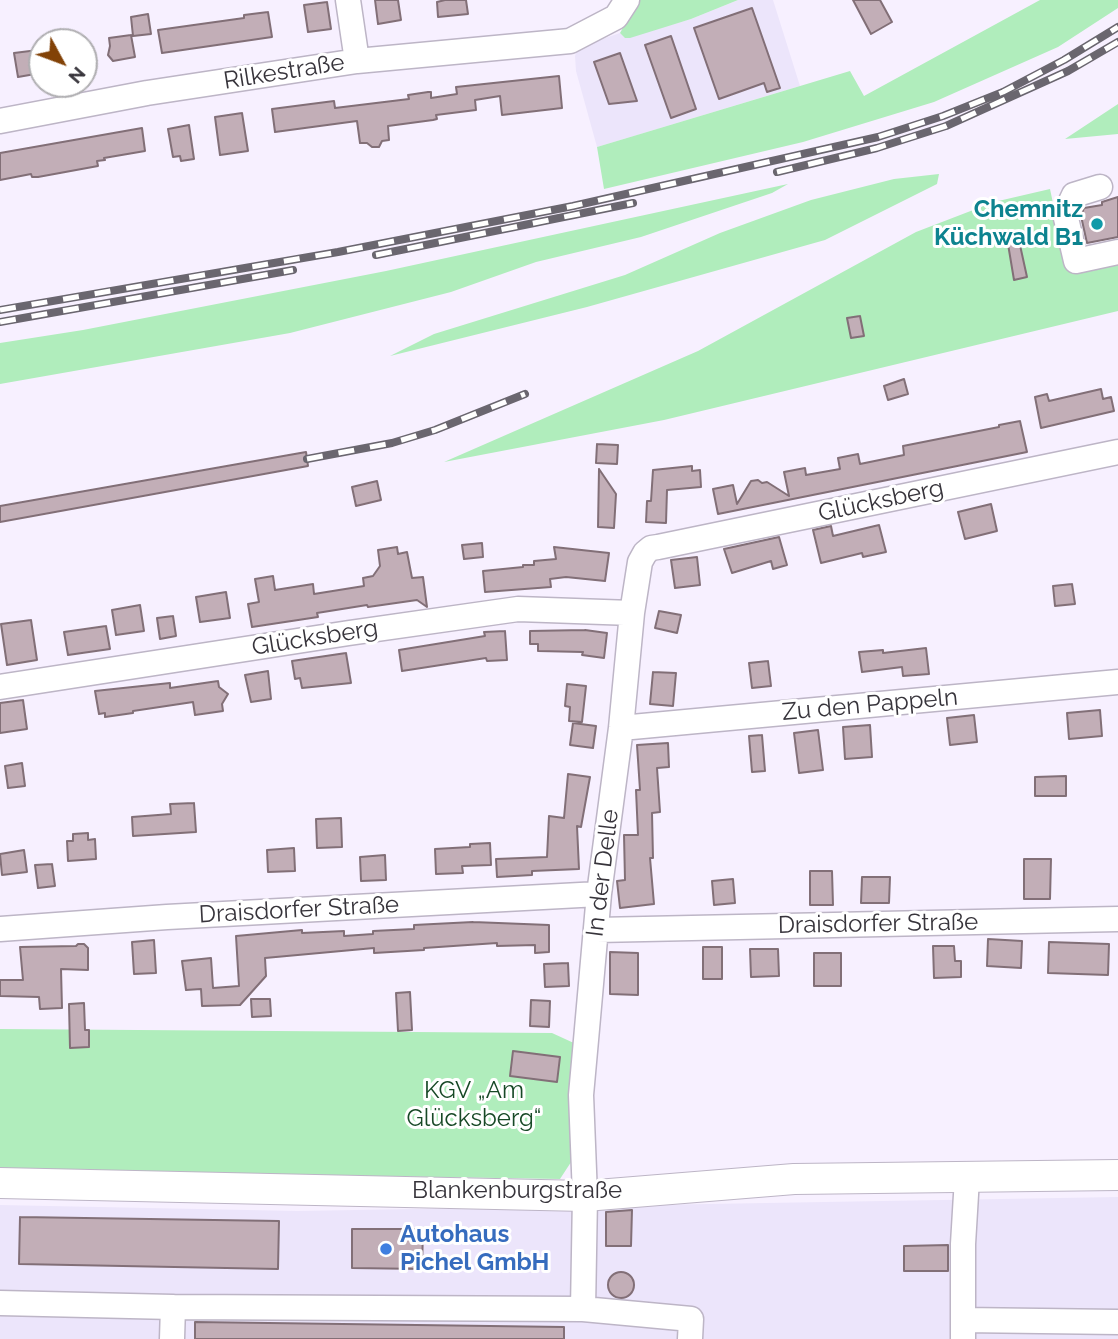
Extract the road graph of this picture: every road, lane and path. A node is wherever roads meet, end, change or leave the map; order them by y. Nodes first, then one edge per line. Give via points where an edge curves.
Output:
1 (348, 0) edge
2 (627, 0) edge
3 (357, 61) junction
4 (0, 121) edge
5 (1101, 187) dead end
6 (1118, 252) edge
7 (1118, 452) edge
8 (645, 553) joint
9 (632, 613) junction
10 (1118, 682) edge
11 (0, 687) edge
12 (621, 728) junction
13 (599, 894) junction
14 (1118, 919) edge
15 (0, 929) edge
16 (597, 930) junction
17 (1118, 1175) edge
18 (967, 1178) junction
19 (0, 1183) edge
20 (584, 1196) junction
21 (0, 1303) edge
22 (173, 1307) junction
23 (583, 1309) junction
24 (1118, 1322) edge
25 (963, 1329) edge
26 (172, 1339) edge
27 (690, 1339) edge

1 - 3 street
2 - 3 street, Rilkestraße via 616,18 570,41
3 - 4 street, Rilkestraße
5 - 6 street via 1074,195 1065,214 1076,261
7 - 8 street, Glücksberg via 651,548
8 - 9 street, In der Delle
9 - 11 street, Glücksberg via 518,609
9 - 12 street, In der Delle
10 - 12 street, Zu den Pappeln
12 - 13 street, In der Delle
13 - 15 street, Draisdorfer Straße
13 - 16 street, In der Delle
14 - 16 street, Draisdorfer Straße
16 - 20 street, In der Delle via 582,1095
17 - 18 main road, Blankenburgstraße
18 - 20 main road, Blankenburgstraße via 794,1180
18 - 25 street
19 - 20 main road, Blankenburgstraße
20 - 23 street, In der Delle
21 - 22 street
22 - 23 street
22 - 26 street
23 - 27 street via 691,1319
24 - 25 street

